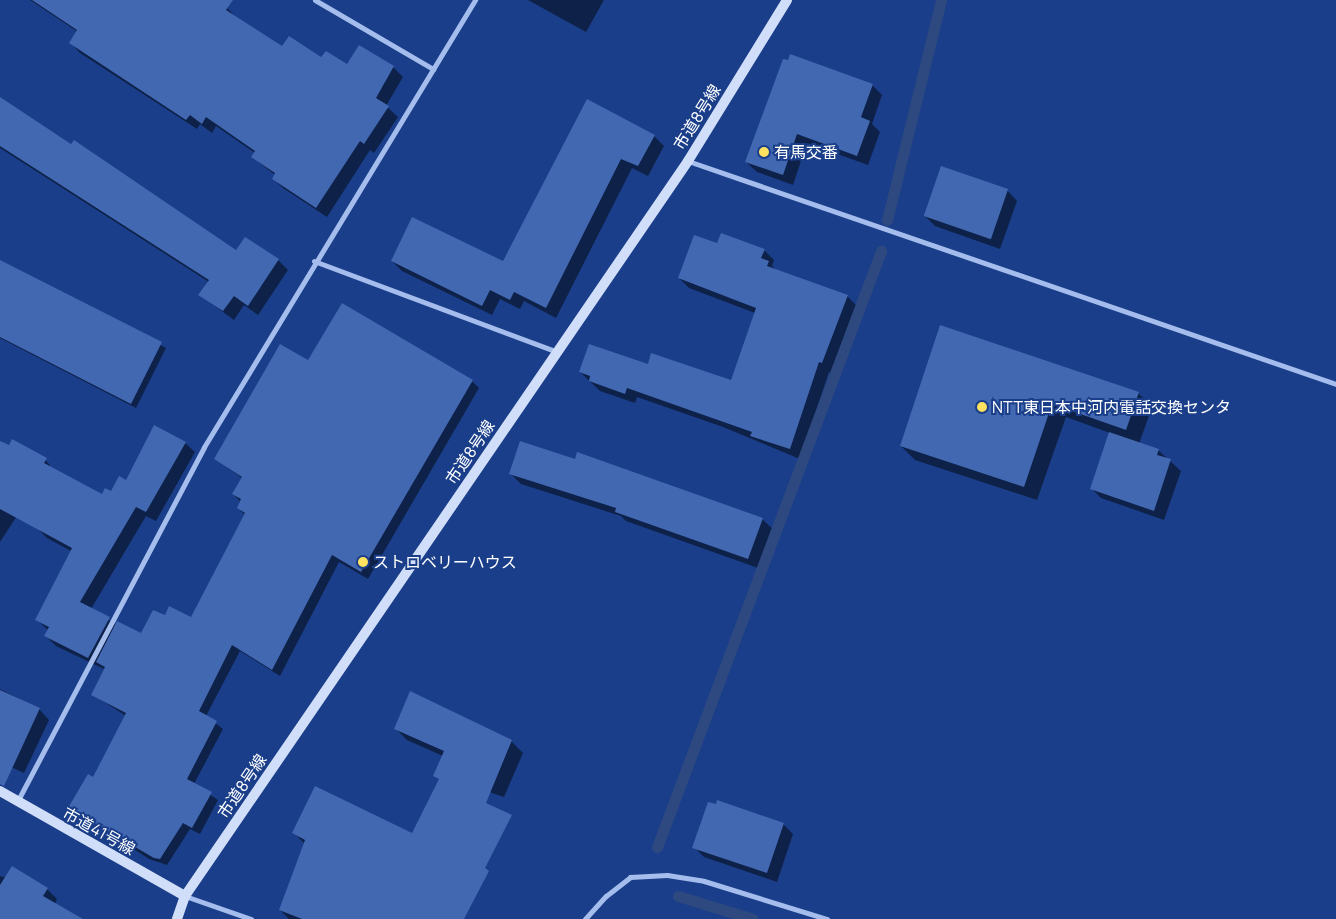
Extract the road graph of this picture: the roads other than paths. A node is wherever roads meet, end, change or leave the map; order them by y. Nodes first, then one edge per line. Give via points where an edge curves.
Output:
1 (315, 0) edge
2 (475, 0) edge
3 (787, 0) edge
4 (433, 69) junction
5 (688, 161) junction
6 (314, 261) junction
7 (557, 352) junction
8 (1336, 384) edge
9 (0, 791) edge
10 (17, 802) junction
11 (184, 896) junction
12 (177, 919) edge
13 (251, 919) edge
14 (585, 919) edge
15 (827, 919) edge

1 - 4 street
2 - 4 street
3 - 5 street, 市道8号線
4 - 6 street
5 - 7 street, 市道8号線
5 - 8 street
6 - 7 street
6 - 10 street via 204,447
7 - 11 street, 市道8号線
9 - 10 street, 市道41号線
10 - 11 street, 市道41号線
11 - 12 street, 市道8号線
11 - 13 street
14 - 15 street via 630,877 667,875 704,881

